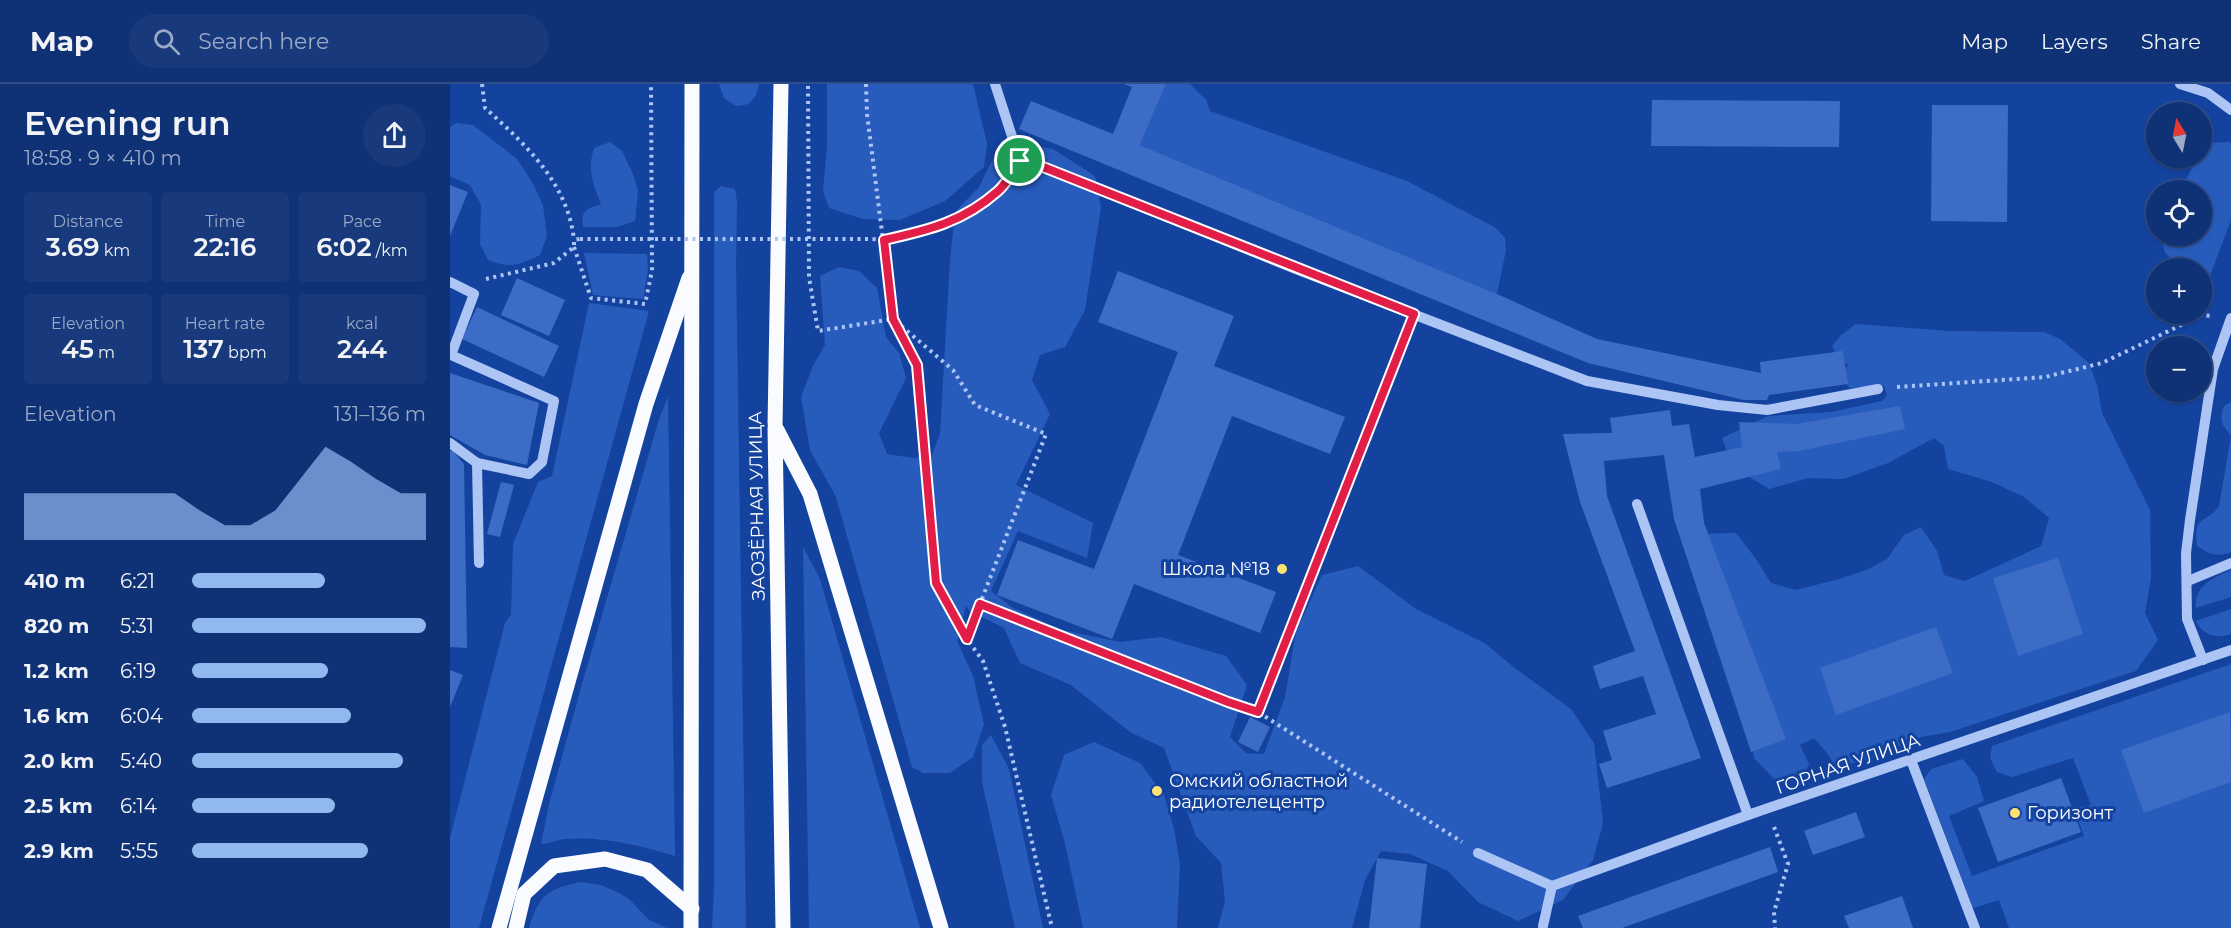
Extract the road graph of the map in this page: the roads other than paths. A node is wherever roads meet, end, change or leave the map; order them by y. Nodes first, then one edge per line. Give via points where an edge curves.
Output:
1 (692, 84) edge
2 (781, 84) edge
3 (995, 84) edge
4 (2180, 84) edge
5 (2231, 110) edge
6 (693, 266) junction
7 (454, 284) edge
8 (2231, 319) edge
9 (1878, 388) road end
10 (775, 426) junction
11 (450, 442) edge
12 (477, 463) junction
13 (1637, 504) dead end
14 (478, 563) dead end
15 (2231, 563) edge
16 (2188, 580) junction
17 (2231, 650) edge
18 (2203, 660) junction
19 (1911, 760) junction
20 (1748, 816) junction
21 (1478, 853) road end
22 (1552, 886) junction
23 (692, 909) junction
24 (1543, 926) dead end
25 (499, 928) edge
26 (516, 928) edge
27 (691, 928) edge
28 (783, 928) edge
29 (941, 928) edge
30 (1976, 928) edge

1 - 6 main road
2 - 10 main road, ЗАОЗЁРНАЯ УЛИЦА
3 - 9 street via 1020,161 1587,381 1767,410
4 - 5 street via 2208,93
6 - 23 main road
6 - 25 main road via 646,404
7 - 12 street via 474,294 451,355 554,401 542,462 529,474
8 - 16 street via 2213,369 2186,553
10 - 28 main road, ЗАОЗЁРНАЯ УЛИЦА
10 - 29 main road via 810,494
11 - 12 street
12 - 14 street
13 - 20 street
15 - 16 street
16 - 18 street via 2187,619
17 - 18 street, ГОРНАЯ УЛИЦА
18 - 19 street, ГОРНАЯ УЛИЦА
19 - 20 street, ГОРНАЯ УЛИЦА
19 - 30 street
20 - 22 street, ГОРНАЯ УЛИЦА
21 - 22 street
22 - 24 street
23 - 26 main road via 647,870 605,859 554,866 524,894
23 - 27 main road

